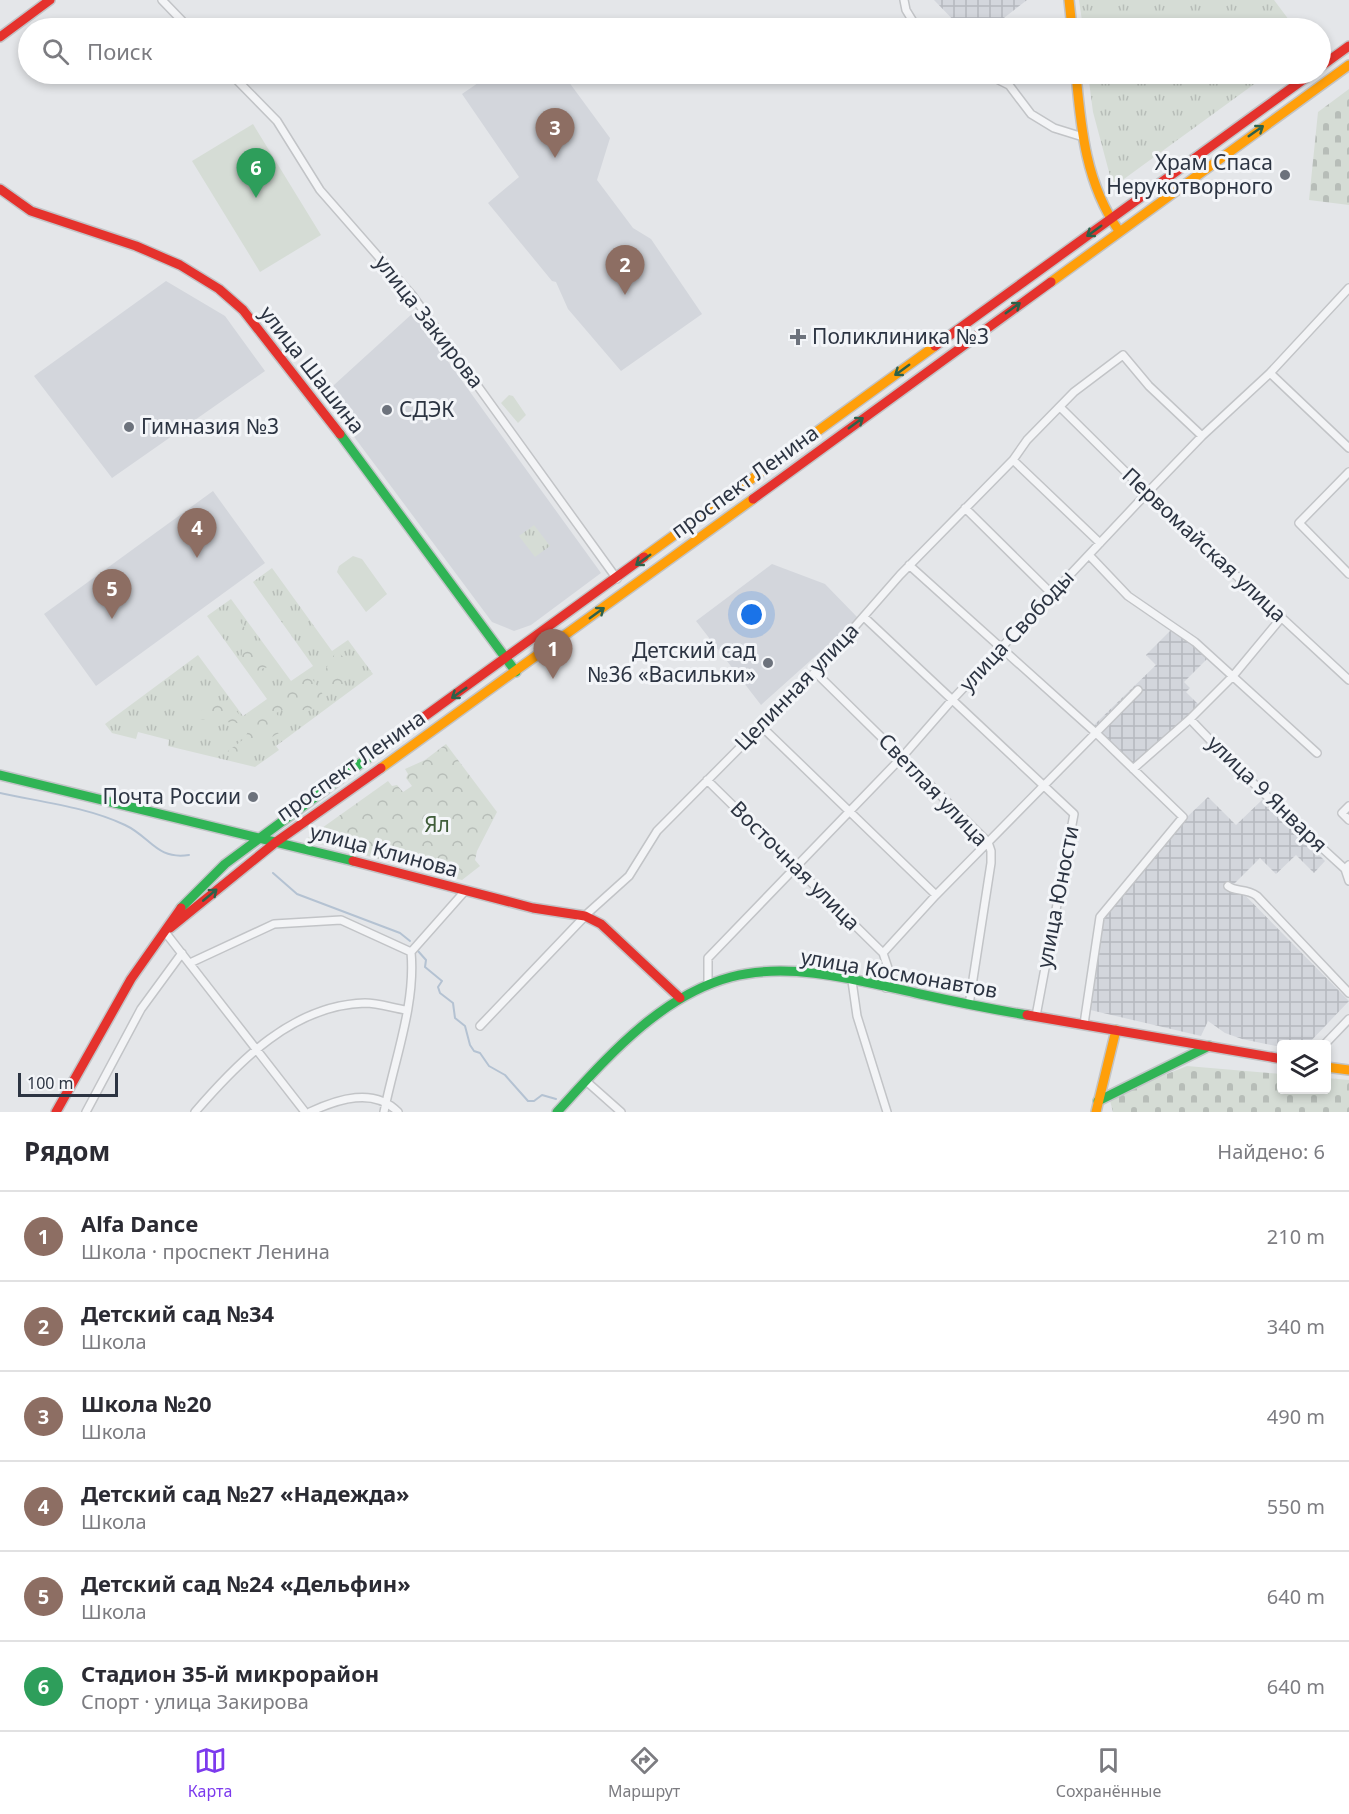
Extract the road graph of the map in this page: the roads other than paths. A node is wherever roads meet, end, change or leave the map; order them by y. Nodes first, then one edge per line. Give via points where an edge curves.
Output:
1 (50, 0) edge
2 (162, 0) edge
3 (904, 0) edge
4 (1069, 0) edge
5 (26, 18) edge
6 (179, 18) edge
7 (912, 18) edge
8 (1071, 18) edge
9 (18, 24) edge
10 (0, 37) edge
11 (1349, 46) edge
12 (1331, 59) edge
13 (1349, 65) edge
14 (1331, 78) edge
15 (241, 84) edge
16 (1006, 84) edge
17 (1077, 84) edge
18 (1297, 84) edge
19 (1323, 84) edge
20 (1083, 137) junction
21 (0, 189) edge
22 (1109, 219) junction
23 (1119, 231) junction
24 (1349, 288) edge
25 (1270, 373) junction
26 (1061, 408) junction
27 (1202, 436) junction
28 (1349, 448) edge
29 (1013, 460) junction
30 (1349, 472) edge
31 (742, 487) junction
32 (1147, 493) junction
33 (751, 500) junction
34 (965, 508) junction
35 (1100, 543) junction
36 (1089, 555) junction
37 (909, 566) junction
38 (1349, 574) edge
39 (617, 579) junction
40 (1051, 593) junction
41 (864, 617) junction
42 (1282, 617) junction
43 (1001, 647) junction
44 (506, 659) junction
45 (516, 672) junction
46 (815, 672) junction
47 (1233, 676) junction
48 (1349, 680) edge
49 (1138, 690) dead end
50 (951, 700) junction
51 (1190, 719) junction
52 (761, 726) junction
53 (1096, 733) junction
54 (1317, 753) dead end
55 (903, 756) junction
56 (1133, 769) junction
57 (0, 775) edge
58 (707, 780) junction
59 (1042, 787) junction
60 (1349, 806) edge
61 (850, 811) junction
62 (1349, 820) edge
63 (258, 838) junction
64 (276, 842) junction
65 (988, 842) junction
66 (1347, 867) edge
67 (797, 868) junction
68 (1349, 881) edge
69 (1228, 886) dead end
70 (465, 891) junction
71 (936, 895) junction
72 (585, 916) junction
73 (165, 932) junction
74 (411, 952) junction
75 (182, 953) junction
76 (883, 953) junction
77 (190, 963) junction
78 (852, 981) junction
79 (708, 985) junction
80 (886, 988) junction
81 (1349, 993) edge
82 (680, 998) junction
83 (969, 1005) junction
84 (406, 1010) junction
85 (1036, 1016) junction
86 (1349, 1019) edge
87 (1084, 1024) junction
88 (480, 1026) dead end
89 (1116, 1030) junction
90 (1329, 1040) edge
91 (1210, 1045) junction
92 (255, 1050) junction
93 (1277, 1058) edge
94 (1331, 1068) edge
95 (1349, 1070) edge
96 (586, 1080) junction
97 (386, 1100) junction
98 (1098, 1101) junction
99 (56, 1112) edge
100 (86, 1112) edge
101 (195, 1112) edge
102 (305, 1112) edge
103 (310, 1112) edge
104 (384, 1112) edge
105 (398, 1112) edge
106 (557, 1112) edge
107 (621, 1112) edge
108 (886, 1112) edge
109 (1096, 1112) edge

1 - 5 main road
2 - 6 street
3 - 7 street
4 - 8 main road
9 - 10 main road
11 - 12 main road
14 -> 13 main road, проспект Ленина
15 - 39 street, улица Закирова via 277,121 320,190 412,295
16 - 20 street via 1031,114 1054,128
17 - 20 main road
18 - 22 main road, проспект Ленина
23 -> 19 main road, проспект Ленина
20 - 22 main road via 1100,205
21 - 44 main road, улица Шашина via 32,211 180,265 219,289 243,310 309,392
22 - 23 main road
22 -> 31 main road, проспект Ленина
33 -> 23 main road, проспект Ленина
24 - 25 street, улица Свободы
25 - 27 street, улица Свободы
25 - 28 street
26 - 27 street, Целинная улица via 1100,370 1123,355 1149,386
26 - 29 street, Целинная улица
26 - 32 street, Первомайская улица
27 - 32 street, улица Свободы
29 - 34 street, Целинная улица
29 - 35 street
30 - 38 street via 1299,523
31 - 33 main road
31 -> 39 main road, проспект Ленина
32 - 35 street, улица Свободы
32 - 42 street, Первомайская улица
45 -> 33 main road, проспект Ленина
34 - 37 street, Целинная улица
34 - 40 street
35 - 36 street, улица Свободы
36 - 40 street, улица Свободы
36 - 47 street via 1128,597 1195,642
37 - 41 street, Целинная улица
37 - 43 street
39 - 44 main road, проспект Ленина
40 - 43 street, улица Свободы
41 - 46 street, Целинная улица
41 - 50 street, улица Юности
42 - 47 street
42 - 48 street, Первомайская улица
43 - 50 street, улица Свободы
43 - 53 street
44 - 45 main road, улица Шашина
44 -> 63 main road, проспект Ленина
45 - 64 main road, проспект Ленина
46 - 52 street, Целинная улица
46 - 55 street, Светлая улица
47 - 51 street
47 - 54 street
49 - 53 street
50 - 55 street, улица Свободы
50 - 59 street, улица Юности
51 - 56 street
51 - 66 street, улица 9 Января via 1237,769
52 - 58 street, Целинная улица
52 - 61 street
53 - 56 street
53 - 59 street
55 - 61 street, улица Свободы
55 - 65 street, Светлая улица
56 - 87 street via 1183,817 1100,917
57 - 63 main road, улица Клинова
58 - 67 street, Восточная улица
58 - 72 street, Целинная улица via 657,831 629,876
59 - 65 street
59 - 85 street, улица Юности via 1074,814
60 - 62 street, улица 9 Января via 1342,813
61 - 67 street, улица Свободы
61 - 71 street
63 - 64 main road, улица Клинова
63 - 73 main road, проспект Ленина via 201,887 176,913
64 - 70 main road, улица Клинова
73 -> 64 main road, проспект Ленина
65 - 71 street
65 - 83 street, Светлая улица via 991,863
66 - 68 street, улица 9 Января
67 - 76 street, Восточная улица
67 - 79 street, улица Свободы via 708,958
69 - 81 street via 1247,889 1257,896
70 - 72 main road, улица Клинова
70 - 74 street
71 - 76 street
72 - 82 main road via 601,924
72 - 88 street, Целинная улица
73 - 75 street
73 - 99 main road, проспект Ленина via 131,979
74 - 77 street via 341,920 274,924
74 - 84 street
75 - 77 street
75 - 100 street via 141,1009
76 - 80 street via 888,968
77 - 92 street
78 - 79 main road, улица Космонавтов via 778,971 751,972
78 - 80 main road, улица Космонавтов
78 - 108 street via 857,1016
79 - 82 main road, улица Космонавтов
80 - 83 main road, улица Космонавтов
82 - 96 main road, улица Космонавтов via 642,1025
83 - 85 main road, улица Космонавтов
84 - 92 street via 368,1003 335,1007 297,1021
84 - 97 street
85 - 87 main road, улица Космонавтов
86 - 90 street
87 - 89 main road, улица Космонавтов
89 - 91 main road, улица Космонавтов
89 - 98 main road
91 - 93 main road, улица Космонавтов
91 - 98 main road
92 - 101 street
92 - 102 street
94 - 95 main road
96 - 106 main road, улица Космонавтов
96 - 107 street
97 - 103 street via 347,1099
97 - 104 street
97 - 105 street
98 - 109 main road

